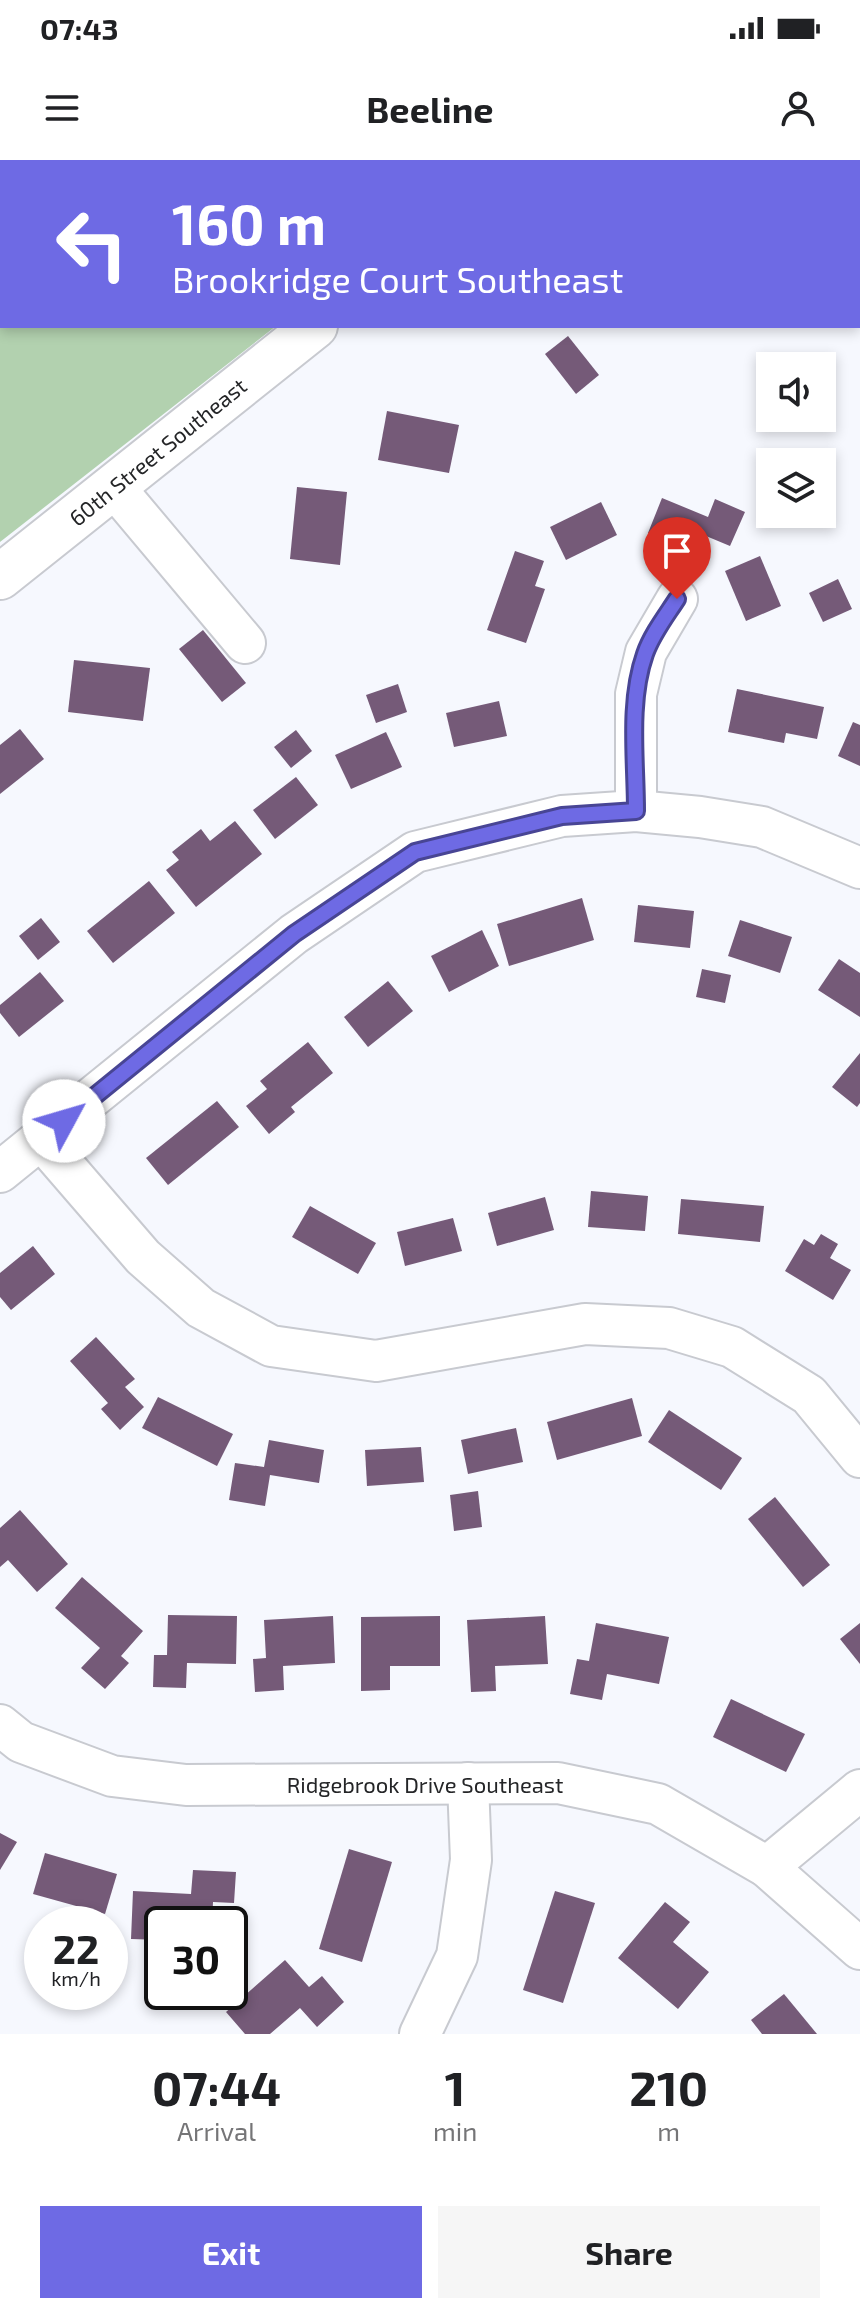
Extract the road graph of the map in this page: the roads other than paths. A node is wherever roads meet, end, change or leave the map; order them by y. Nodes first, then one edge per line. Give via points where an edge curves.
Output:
1 (313, 328) edge
2 (114, 487) junction
3 (0, 577) edge
4 (677, 599) dead end
5 (245, 643) dead end
6 (636, 811) junction
7 (860, 868) edge
8 (41, 1139) junction
9 (0, 1172) edge
10 (860, 1457) edge
11 (0, 1725) edge
12 (468, 1783) junction
13 (860, 1790) edge
14 (767, 1867) junction
15 (860, 1949) edge
16 (420, 2034) edge

1 - 2 main road, 60th Street Southeast
2 - 3 main road, 60th Street Southeast
2 - 5 street
4 - 6 street via 654,634 636,694
6 - 7 street via 762,827
6 - 8 street via 562,816 415,852 294,934
8 - 9 street
8 - 10 street via 143,1257 201,1308 271,1346 376,1361 585,1324 669,1328 732,1347 809,1395
11 - 12 street, Ridgebrook Drive Southeast via 21,1742 112,1776 186,1785
12 - 14 street, Ridgebrook Drive Southeast via 558,1783 658,1804
12 - 16 street via 471,1860 457,1956
13 - 14 street
14 - 15 street, Ridgebrook Drive Southeast

